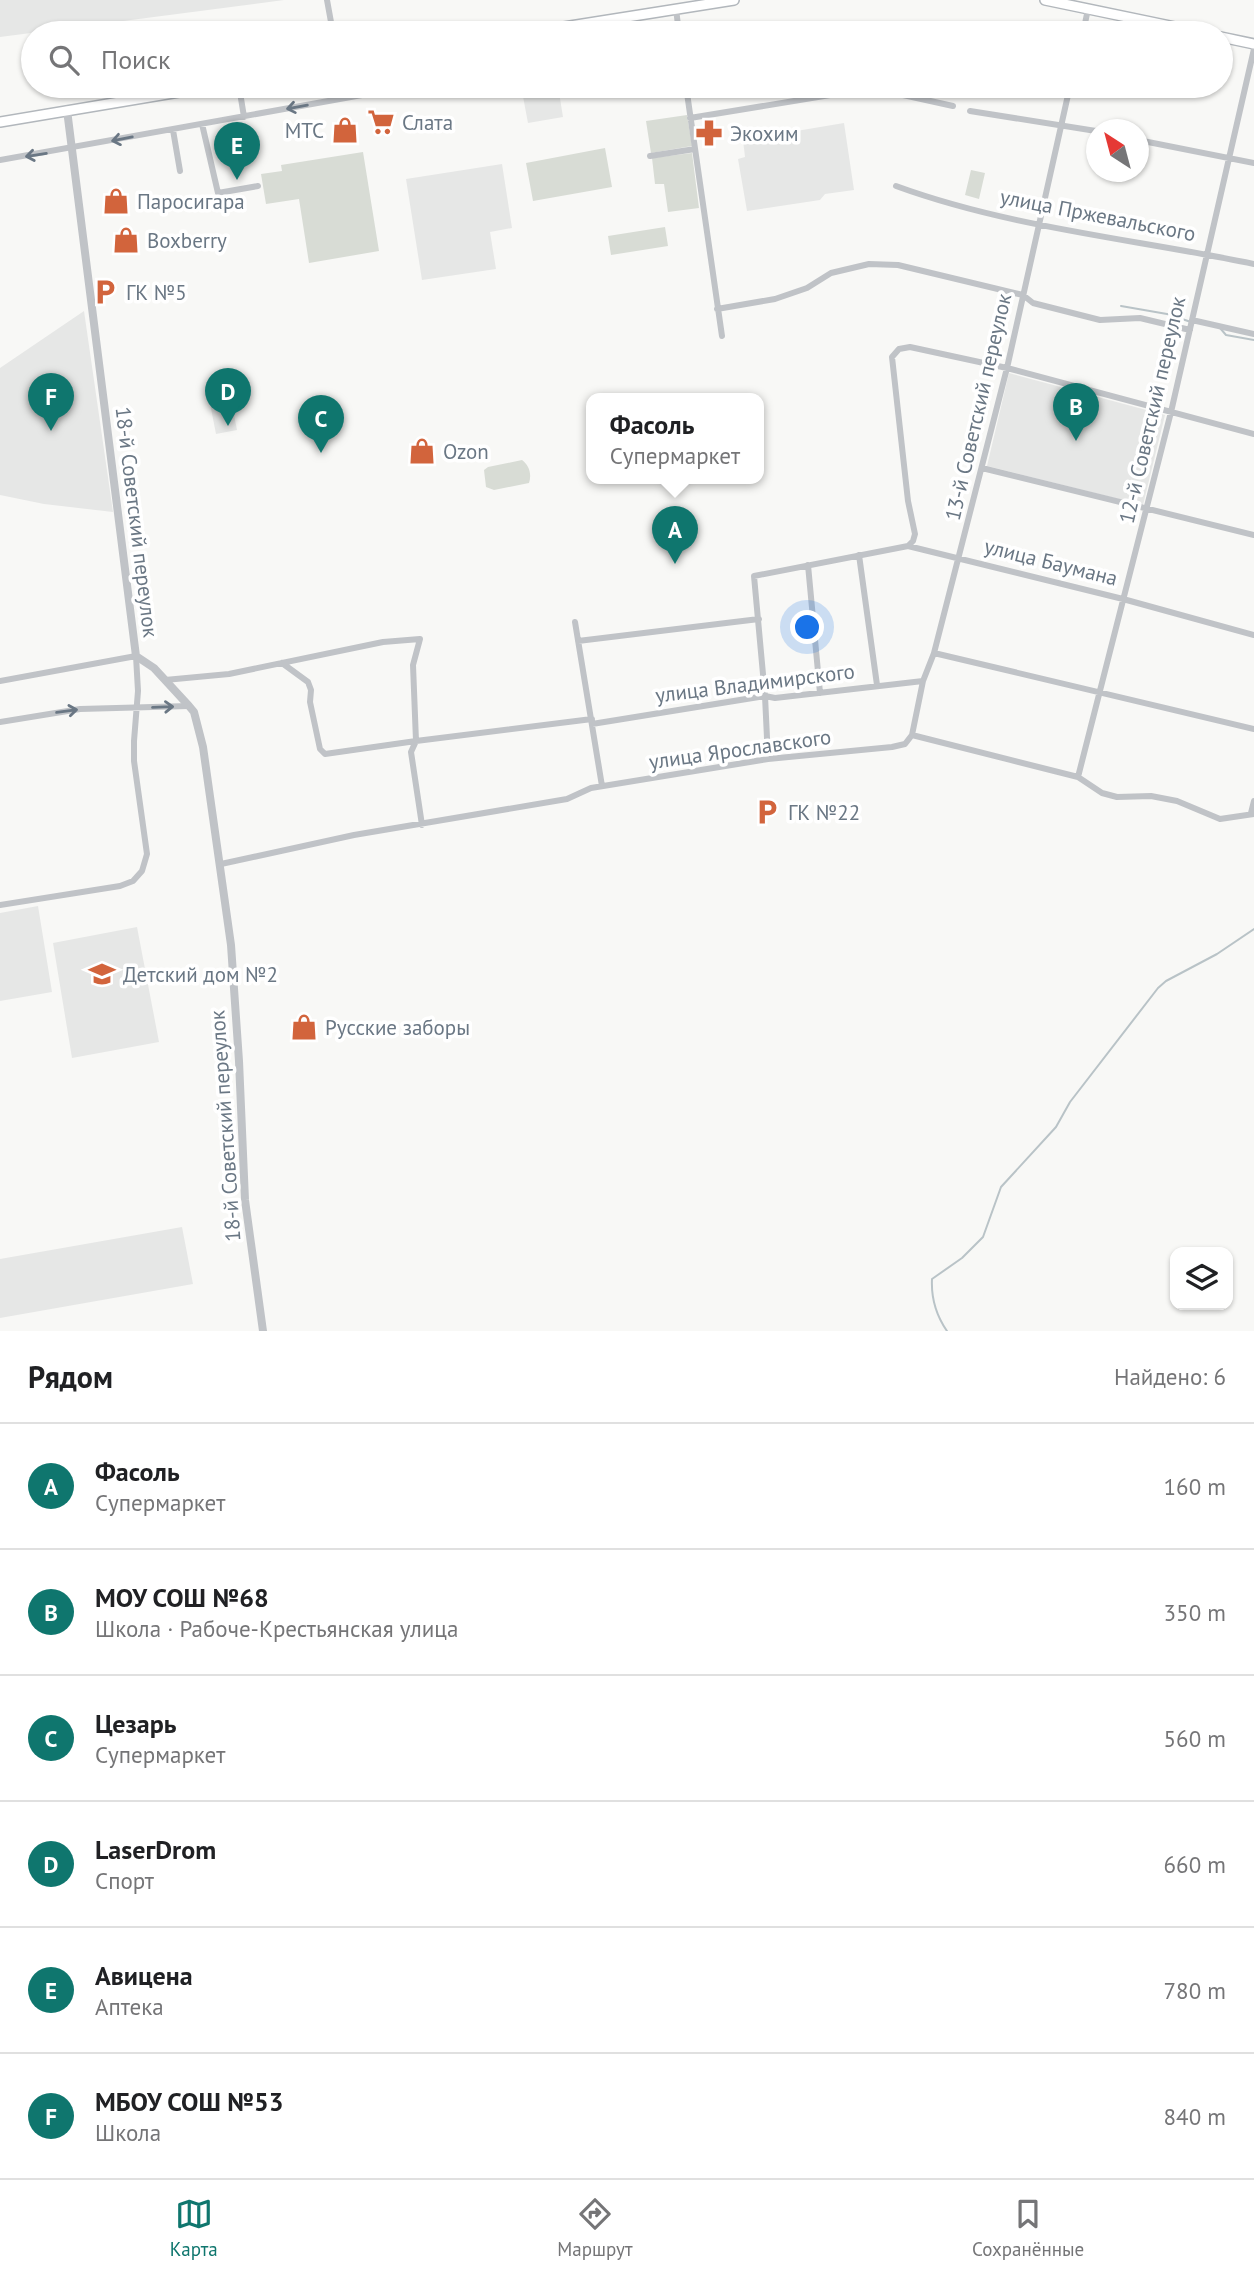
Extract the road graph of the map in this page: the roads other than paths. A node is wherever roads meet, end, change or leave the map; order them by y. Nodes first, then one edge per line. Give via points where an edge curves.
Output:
1 (327, 0) edge
2 (664, 0) edge
3 (734, 0) edge
4 (1045, 0) edge
5 (676, 9) junction
6 (1088, 9) junction
7 (665, 10) junction
8 (330, 21) edge
9 (599, 21) edge
10 (678, 21) edge
11 (1086, 21) edge
12 (1146, 21) edge
13 (1233, 40) edge
14 (1254, 46) edge
15 (141, 98) edge
16 (241, 98) edge
17 (347, 98) edge
18 (688, 98) edge
19 (812, 98) edge
20 (917, 98) edge
21 (1067, 98) edge
22 (953, 106) dead end
23 (67, 110) junction
24 (970, 111) dead end
25 (244, 117) junction
26 (690, 118) junction
27 (0, 122) edge
28 (202, 124) junction
29 (1061, 124) junction
30 (1086, 129) edge
31 (173, 130) junction
32 (1149, 142) edge
33 (71, 149) junction
34 (695, 149) junction
35 (650, 156) dead end
36 (1230, 158) junction
37 (0, 160) edge
38 (1254, 163) edge
39 (180, 171) dead end
40 (258, 186) dead end
41 (896, 186) dead end
42 (1040, 226) junction
43 (1206, 254) junction
44 (1254, 264) edge
45 (1023, 295) junction
46 (717, 309) junction
47 (1192, 320) junction
48 (1190, 330) junction
49 (1254, 334) edge
50 (722, 336) dead end
51 (1007, 368) junction
52 (1171, 411) junction
53 (1254, 434) edge
54 (982, 468) junction
55 (1147, 509) junction
56 (1254, 535) edge
57 (908, 546) junction
58 (859, 555) junction
59 (960, 557) junction
60 (808, 565) junction
61 (1124, 599) junction
62 (759, 619) junction
63 (575, 621) dead end
64 (1254, 635) edge
65 (578, 641) junction
66 (934, 653) junction
67 (136, 656) junction
68 (282, 663) junction
69 (165, 680) junction
70 (0, 681) edge
71 (923, 681) junction
72 (877, 685) junction
73 (820, 694) junction
74 (1101, 694) junction
75 (765, 696) junction
76 (189, 706) junction
77 (136, 708) junction
78 (0, 722) edge
79 (592, 722) junction
80 (1254, 729) edge
81 (912, 735) junction
82 (416, 741) junction
83 (768, 759) junction
84 (1078, 778) junction
85 (602, 786) junction
86 (1254, 801) edge
87 (1253, 813) edge
88 (422, 825) junction
89 (220, 864) junction
90 (0, 905) edge
91 (263, 1331) edge

1 - 8 street
2 - 7 street
3 - 5 main road
4 - 6 main road
5 - 7 main road
5 - 10 street
6 - 11 street
6 - 12 main road
7 - 9 main road
13 - 14 main road
14 - 36 street, 12-й Советский переулок
15 - 23 main road
16 - 25 street
17 -> 25 street
18 - 26 street
19 - 26 street
20 - 22 street
21 - 29 street, 13-й Советский переулок
23 - 27 main road
23 - 33 street, 18-й Советский переулок
24 - 29 street
25 - 28 street
26 - 34 street
28 - 31 street
28 - 40 street via 218,193
29 - 30 street
29 - 42 street, 13-й Советский переулок
31 -> 33 street
31 - 39 street
32 - 36 street
33 -> 37 street
33 - 67 street, 18-й Советский переулок
34 - 35 street
34 - 46 street
36 - 38 street
36 - 43 street, 12-й Советский переулок
41 - 42 street, улица Пржевальского
42 - 43 street, улица Пржевальского
42 - 45 street, 13-й Советский переулок
43 - 44 street, улица Пржевальского
43 - 47 street, 12-й Советский переулок
45 - 46 street via 898,265 869,264 831,273 775,299
45 - 48 street via 1033,303 1100,320 1140,318
45 - 51 street, 13-й Советский переулок
46 - 50 street
47 - 48 street, 12-й Советский переулок
47 - 49 street
48 - 52 street, 12-й Советский переулок
51 - 52 street
51 - 54 street, 13-й Советский переулок
51 - 57 street via 910,347 899,349 892,357 915,534
52 - 53 street
52 - 55 street, 12-й Советский переулок
54 - 55 street
54 - 59 street, 13-й Советский переулок
55 - 56 street
55 - 61 street, 12-й Советский переулок
57 - 58 street, улица Баумана
57 - 59 street, улица Баумана
58 - 60 street, улица Баумана
58 - 72 street
59 - 61 street, улица Баумана
59 - 66 street, 13-й Советский переулок
60 - 62 street, улица Баумана via 754,576
60 - 73 street
61 - 64 street, улица Баумана
61 - 74 street, 12-й Советский переулок
62 - 65 street
62 - 75 street
63 - 65 street
65 - 79 street
66 - 71 street, 13-й Советский переулок
66 - 74 street
67 - 69 street, 18-й Советский переулок
67 - 70 street
67 - 77 street
68 - 69 street via 218,676
68 - 82 street, улица Владимирского via 309,682 320,749 325,754
68 - 82 street via 420,639 413,666
69 - 76 street, 18-й Советский переулок
71 - 72 street, улица Владимирского
71 - 81 street, 13-й Советский переулок
72 - 73 street, улица Владимирского
73 - 75 street, улица Владимирского
74 - 80 street
74 - 84 street, 12-й Советский переулок
75 - 79 street, улица Владимирского
75 - 83 street
77 -> 76 street
76 - 89 street, 18-й Советский переулок via 203,747
78 -> 77 street via 80,709
77 - 90 street via 134,761 146,854 142,871 120,886
79 - 82 street, улица Владимирского
79 - 85 street
81 - 83 street, улица Ярославского via 905,744 892,747
81 - 84 street
82 - 88 street via 411,752
83 - 85 street, улица Ярославского
84 - 87 street via 1102,793 1177,801 1220,819
85 - 88 street, улица Ярославского via 567,799
86 - 87 street
88 - 89 street, улица Ярославского
89 - 91 street, 18-й Советский переулок via 235,1002 245,1200

